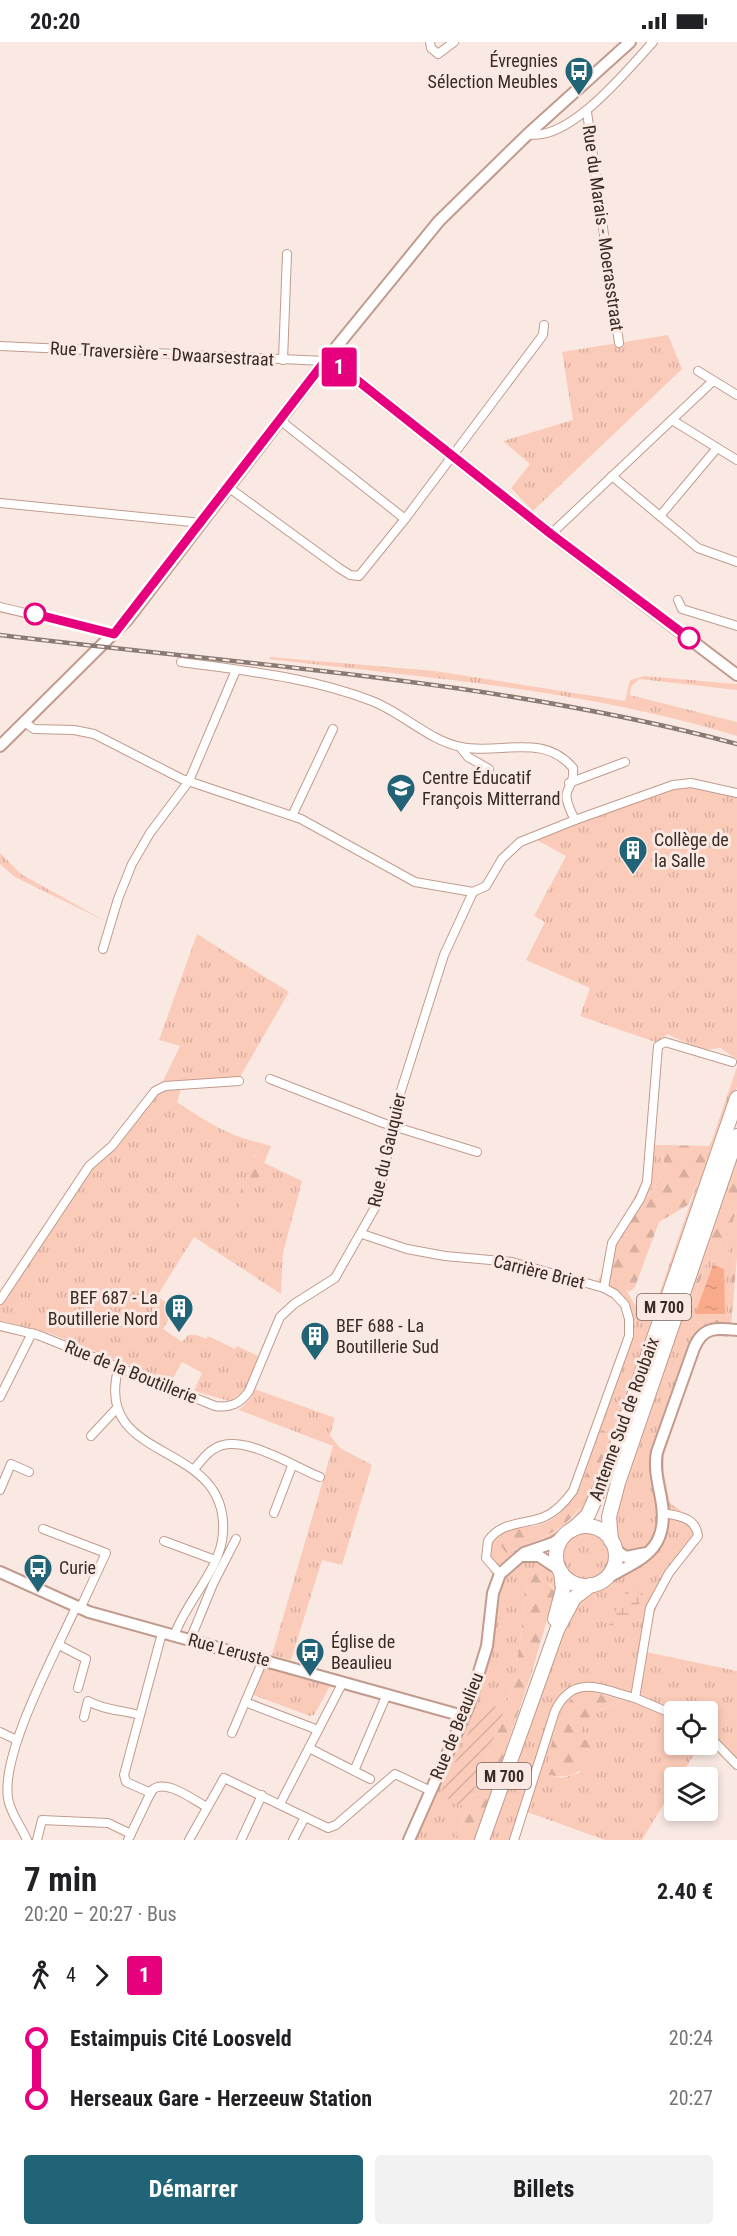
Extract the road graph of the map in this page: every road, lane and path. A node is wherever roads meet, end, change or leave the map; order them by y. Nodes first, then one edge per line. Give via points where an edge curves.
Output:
1 (430, 42) edge
2 (454, 42) edge
3 (630, 42) edge
4 (653, 42) edge
5 (587, 112) junction
6 (528, 134) junction
7 (287, 254) dead end
8 (544, 325) dead end
9 (619, 343) dead end
10 (0, 346) edge
11 (283, 360) junction
12 (325, 361) junction
13 (698, 371) dead end
14 (713, 381) junction
15 (737, 395) edge
16 (672, 420) junction
17 (281, 421) junction
18 (717, 447) junction
19 (452, 454) junction
20 (737, 460) edge
21 (612, 476) junction
22 (228, 487) junction
23 (0, 503) edge
24 (660, 516) junction
25 (405, 519) junction
26 (202, 523) junction
27 (551, 534) junction
28 (737, 562) edge
29 (678, 600) dead end
30 (0, 607) edge
31 (737, 626) edge
32 (114, 634) junction
33 (181, 662) dead end
34 (236, 670) junction
35 (737, 675) edge
36 (24, 722) junction
37 (333, 729) dead end
38 (0, 746) edge
39 (460, 747) junction
40 (626, 762) dead end
41 (489, 769) dead end
42 (189, 782) junction
43 (569, 783) junction
44 (737, 792) edge
45 (292, 816) junction
46 (576, 820) junction
47 (473, 892) junction
48 (103, 949) dead end
49 (732, 1062) dead end
50 (270, 1079) dead end
51 (239, 1081) dead end
52 (737, 1098) edge
53 (393, 1126) junction
54 (737, 1136) edge
55 (477, 1152) dead end
56 (362, 1234) junction
57 (604, 1288) junction
58 (0, 1300) edge
59 (0, 1326) edge
60 (737, 1330) edge
61 (32, 1333) junction
62 (119, 1366) junction
63 (0, 1397) edge
64 (231, 1406) joint
65 (117, 1408) junction
66 (91, 1436) dead end
67 (292, 1466) junction
68 (194, 1469) junction
69 (29, 1472) dead end
70 (320, 1477) dead end
71 (0, 1490) edge
72 (663, 1513) junction
73 (274, 1514) dead end
74 (44, 1529) dead end
75 (568, 1533) junction
76 (236, 1539) dead end
77 (164, 1541) dead end
78 (613, 1545) junction
79 (653, 1548) junction
80 (518, 1557) junction
81 (215, 1560) junction
82 (560, 1571) junction
83 (0, 1572) edge
84 (500, 1574) junction
85 (597, 1583) junction
86 (78, 1608) junction
87 (162, 1633) junction
88 (174, 1636) junction
89 (190, 1640) junction
90 (59, 1645) junction
91 (263, 1659) junction
92 (343, 1682) junction
93 (78, 1688) dead end
94 (387, 1694) junction
95 (635, 1698) junction
96 (244, 1702) junction
97 (664, 1710) edge
98 (526, 1713) junction
99 (139, 1715) junction
100 (463, 1716) junction
101 (84, 1717) dead end
102 (318, 1730) junction
103 (0, 1732) edge
104 (232, 1732) dead end
105 (17, 1740) junction
106 (718, 1745) edge
107 (309, 1748) junction
108 (737, 1765) edge
109 (354, 1771) junction
110 (370, 1779) dead end
111 (431, 1791) junction
112 (151, 1793) junction
113 (262, 1795) junction
114 (280, 1804) junction
115 (207, 1807) junction
116 (304, 1817) junction
117 (129, 1837) edge
118 (27, 1840) edge
119 (37, 1840) edge
120 (189, 1840) edge
121 (241, 1840) edge
122 (293, 1840) edge
123 (409, 1840) edge
124 (482, 1840) edge
125 (514, 1840) edge

1 - 2 street via 430,48 438,54
3 - 6 main road
4 - 5 street
5 - 6 street via 538,136
5 - 9 street, Rue du Marais - Moerasstraat
6 - 12 main road via 439,220
7 - 11 street
8 - 19 street via 543,334
10 - 11 street, Rue Traversière - Dwaarsestraat
11 - 12 street, Rue Traversière - Dwaarsestraat
12 - 17 main road
12 - 19 main road via 343,369
13 - 14 street
14 - 15 street
14 - 16 street
16 - 18 street
16 - 21 street
17 - 22 main road
17 - 25 street
18 - 20 street
18 - 24 street
19 - 25 street
19 - 27 main road
21 - 24 street
21 - 27 street
22 - 25 street via 339,568 356,576 366,570
22 - 26 main road
23 - 26 street
24 - 28 street via 707,553
26 - 32 main road
27 - 35 main road
29 - 31 street via 682,609
30 - 32 street
32 - 36 main road
33 - 34 street
34 - 39 street via 298,678 370,701
34 - 42 street
36 - 38 main road
36 - 42 street via 34,729 94,734
37 - 45 street
39 - 41 street via 468,757
39 - 43 street via 548,749 573,768
40 - 43 street
42 - 45 street
42 - 48 street via 137,853 117,899
43 - 46 street via 566,801
44 - 46 street via 691,783 673,785
45 - 47 street via 415,882
46 - 47 street via 520,842 502,859 486,886
47 - 53 street, Rue du Gauquier via 444,956
49 - 57 street, Carrière Briet via 664,1042 658,1046 647,1182 612,1243
50 - 53 street
51 - 58 street via 165,1086 155,1091 112,1146 89,1166
52 - 75 highway, Antenne Sud de Roubaix / M 700 via 609,1468 588,1515
53 - 55 street
53 - 56 street, Rue du Gauquier via 380,1196
54 - 78 highway, Antenne Sud de Roubaix / M 700 via 618,1482 609,1517
56 - 57 street, Carrière Briet via 445,1256 504,1260
56 - 64 street, Rue du Gauquier via 333,1281 280,1317 249,1392
57 - 84 street via 618,1296 626,1308 630,1327 626,1352 573,1491 548,1515 501,1528 488,1541 486,1558
59 - 61 street, Rue de la Boutillerie
60 - 72 main road via 711,1329 696,1343 657,1452
61 - 62 street, Rue de la Boutillerie
61 - 63 street
62 - 64 street, Rue de la Boutillerie via 208,1403
62 - 65 street
65 - 66 street
65 - 68 street via 140,1438
67 - 68 street via 253,1448 232,1444 213,1449
67 - 70 street
67 - 73 street
68 - 81 street via 212,1490 221,1510 223,1536
69 - 71 street via 11,1464
72 - 79 main road via 662,1531
72 - 95 street via 690,1520 698,1536 665,1579 650,1608
74 - 86 street via 106,1553
75 - 78 highway via 592,1527 602,1531
75 - 80 main road
75 - 82 highway via 556,1554
76 - 89 street
77 - 81 street
78 - 79 main road via 620,1555 632,1557
78 - 85 highway via 613,1567
79 - 85 main road via 640,1561
80 - 82 main road via 536,1555
80 - 84 main road
81 - 88 street via 183,1612
82 - 85 highway via 572,1582
82 - 98 highway, M 700 via 561,1600
83 - 86 main road, Rue Leruste
84 - 100 main road, Rue de Beaulieu via 487,1646
85 - 98 highway, M 700 via 576,1595 563,1617
86 - 87 main road, Rue Leruste
86 - 90 street
87 - 88 main road, Rue Leruste
87 - 99 street
88 - 89 main road, Rue Leruste
89 - 91 main road, Rue Leruste
90 - 93 street via 86,1659
90 - 105 street
91 - 92 main road, Rue Leruste
91 - 96 street
92 - 94 main road, Rue Leruste
92 - 102 street
94 - 100 main road, Rue Leruste
94 - 109 street
95 - 97 street
95 - 125 street via 585,1685 564,1697 555,1711
96 - 102 street
96 - 104 street
98 - 124 highway, M 700
99 - 101 street via 88,1701
99 - 112 street via 124,1778 128,1784
100 - 111 main road, Rue de Beaulieu
102 - 107 street
103 - 105 street
105 - 118 street via 8,1794
106 - 108 street
107 - 109 street
107 - 114 street
109 - 110 street
111 - 116 street via 395,1774 331,1828
111 - 123 main road, Rue de Beaulieu
112 - 115 street via 157,1786 165,1785
112 - 117 street
113 - 114 street
113 - 115 street via 224,1778
113 - 121 street
114 - 116 street
115 - 120 street
116 - 122 street
117 - 119 street via 108,1823 42,1820

